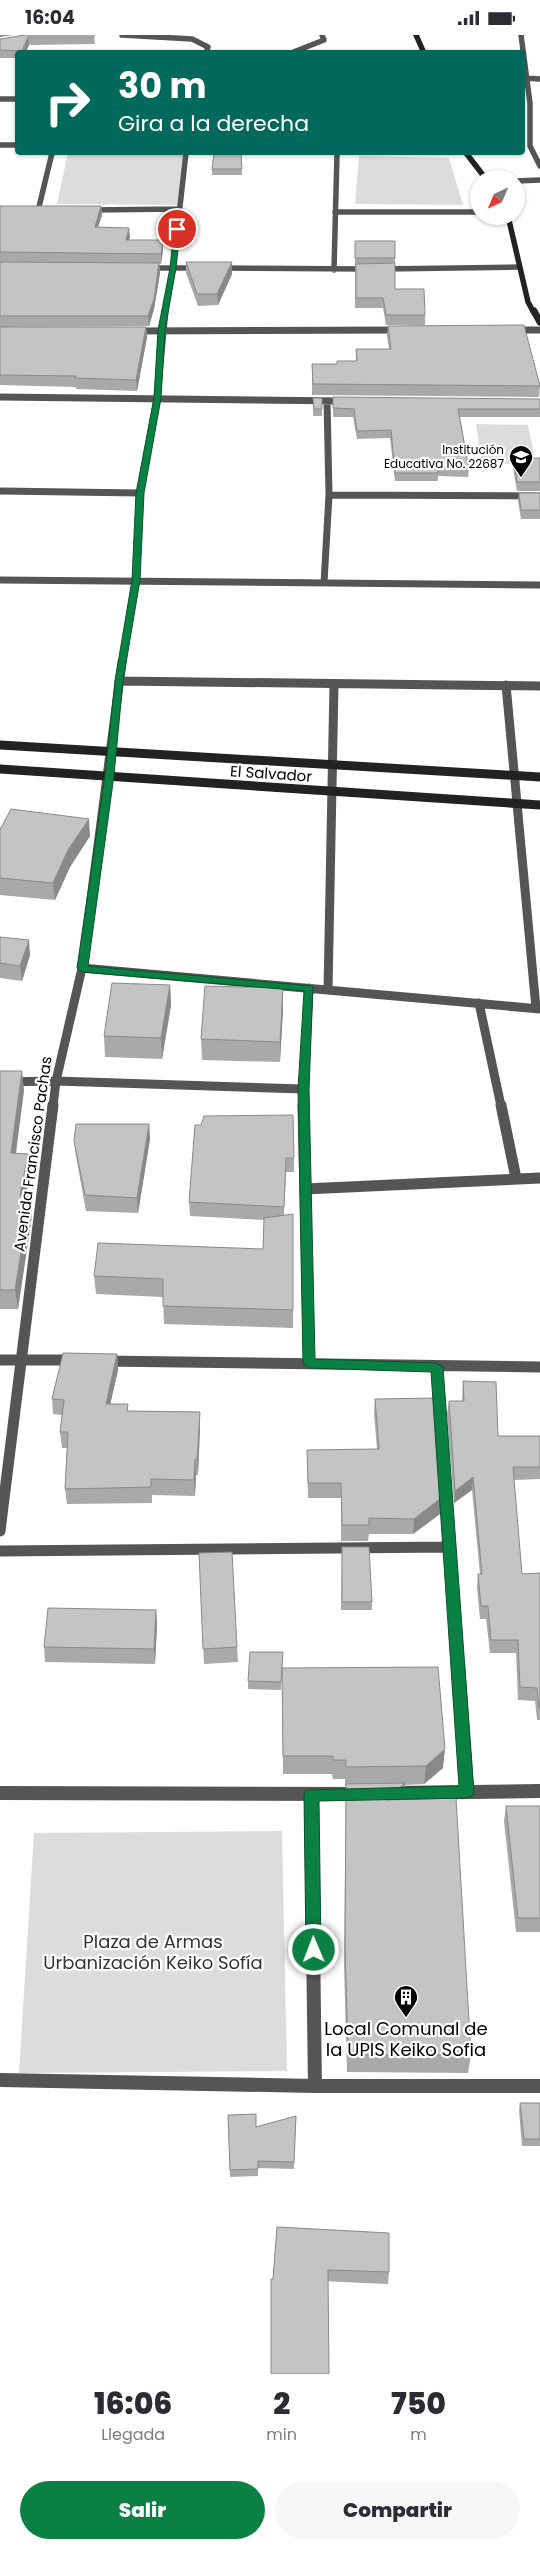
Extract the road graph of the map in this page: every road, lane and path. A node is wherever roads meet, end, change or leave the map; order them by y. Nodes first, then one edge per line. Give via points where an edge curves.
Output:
1 (122, 35) edge
2 (322, 35) edge
3 (416, 35) edge
4 (521, 35) edge
5 (207, 50) edge
6 (299, 50) edge
7 (423, 50) edge
8 (522, 50) edge
9 (525, 78) joint
10 (540, 79) edge
11 (0, 99) edge
12 (15, 99) edge
13 (525, 103) edge
14 (530, 103) junction
15 (0, 145) edge
16 (15, 145) edge
17 (525, 146) edge
18 (530, 146) junction
19 (52, 155) edge
20 (186, 155) edge
21 (337, 155) edge
22 (468, 155) edge
23 (540, 166) edge
24 (479, 170) edge
25 (540, 180) edge
26 (525, 181) edge
27 (179, 209) junction
28 (29, 211) edge
29 (38, 211) junction
30 (48, 211) edge
31 (85, 211) edge
32 (335, 212) junction
33 (470, 212) edge
34 (510, 225) edge
35 (519, 267) junction
36 (144, 268) edge
37 (173, 268) junction
38 (201, 268) edge
39 (211, 268) edge
40 (334, 270) junction
41 (540, 322) edge
42 (162, 330) junction
43 (411, 330) edge
44 (500, 330) edge
45 (540, 330) edge
46 (124, 331) edge
47 (0, 397) edge
48 (157, 398) junction
49 (327, 401) junction
50 (356, 401) edge
51 (0, 491) edge
52 (140, 493) junction
53 (329, 495) junction
54 (540, 496) edge
55 (0, 580) edge
56 (136, 580) junction
57 (324, 583) junction
58 (540, 585) edge
59 (119, 681) junction
60 (334, 685) junction
61 (506, 685) junction
62 (540, 686) edge
63 (0, 745) edge
64 (111, 753) junction
65 (332, 766) junction
66 (0, 769) edge
67 (110, 775) junction
68 (515, 776) junction
69 (540, 777) edge
70 (332, 792) junction
71 (515, 804) junction
72 (540, 805) edge
73 (82, 968) junction
74 (309, 988) junction
75 (328, 990) junction
76 (479, 1003) junction
77 (538, 1008) edge
78 (56, 1081) junction
79 (0, 1082) edge
80 (303, 1089) junction
81 (540, 1178) edge
82 (516, 1179) junction
83 (305, 1189) junction
84 (0, 1360) edge
85 (20, 1360) junction
86 (309, 1363) junction
87 (436, 1367) junction
88 (540, 1367) edge
89 (0, 1531) edge
90 (449, 1547) junction
91 (0, 1551) edge
92 (540, 1791) edge
93 (467, 1792) junction
94 (0, 1793) edge
95 (311, 1795) junction
96 (0, 2080) edge
97 (315, 2086) junction
98 (540, 2086) edge

1 - 5 street via 192,39 208,47
2 - 6 street via 324,40
3 - 7 street
4 - 8 street
9 - 10 street
9 - 14 street
11 - 12 street
13 - 14 street
14 - 18 street
15 - 16 street
17 - 18 street
18 - 23 street
19 - 29 street
20 - 27 street, Avenida Francisco Pachas
21 - 32 street
22 - 24 street
25 - 26 street
27 - 31 street
27 - 37 street, Avenida Francisco Pachas
28 - 29 street
29 - 30 street
32 - 33 street
32 - 40 street
34 - 35 street
35 - 40 street
35 - 41 street via 528,302
36 - 37 street
37 - 38 street
37 - 42 street, Avenida Francisco Pachas
39 - 40 street
42 - 43 street
42 - 46 street
42 - 48 street, Avenida Francisco Pachas
44 - 45 street
47 - 48 street
48 - 49 street
48 - 52 street, Avenida Francisco Pachas
49 - 50 street
49 - 53 street
51 - 52 street
52 - 56 street, Avenida Francisco Pachas
53 - 54 street
53 - 57 street
55 - 56 street
56 - 57 street
56 - 59 street, Avenida Francisco Pachas
57 - 58 street
59 - 60 street
59 - 64 street, Avenida Francisco Pachas
60 - 61 street
60 - 65 street
61 - 62 street
61 - 68 street
63 - 64 street, El Salvador
64 - 65 street, El Salvador
64 - 67 street, Avenida Francisco Pachas
65 - 68 street, El Salvador
65 - 70 street
66 - 67 street, El Salvador
67 - 70 street, El Salvador
67 - 73 street, Avenida Francisco Pachas
68 - 69 street, El Salvador
68 - 71 street
70 - 71 street, El Salvador
70 - 75 street
71 - 72 street, El Salvador
71 - 77 street
73 - 74 street
73 - 78 street, Avenida Francisco Pachas
74 - 75 street
74 - 80 street
75 - 76 street
76 - 77 street
76 - 82 street
78 - 79 street
78 - 80 street
78 - 85 street, Avenida Francisco Pachas
80 - 83 street
81 - 82 street
82 - 83 street
83 - 86 street
84 - 85 street
85 - 86 street
85 - 89 street, Avenida Francisco Pachas
86 - 87 street
87 - 88 street
87 - 90 street
90 - 91 street
90 - 93 street
92 - 93 street
93 - 95 street
94 - 95 street
95 - 97 street
96 - 97 street
97 - 98 street

